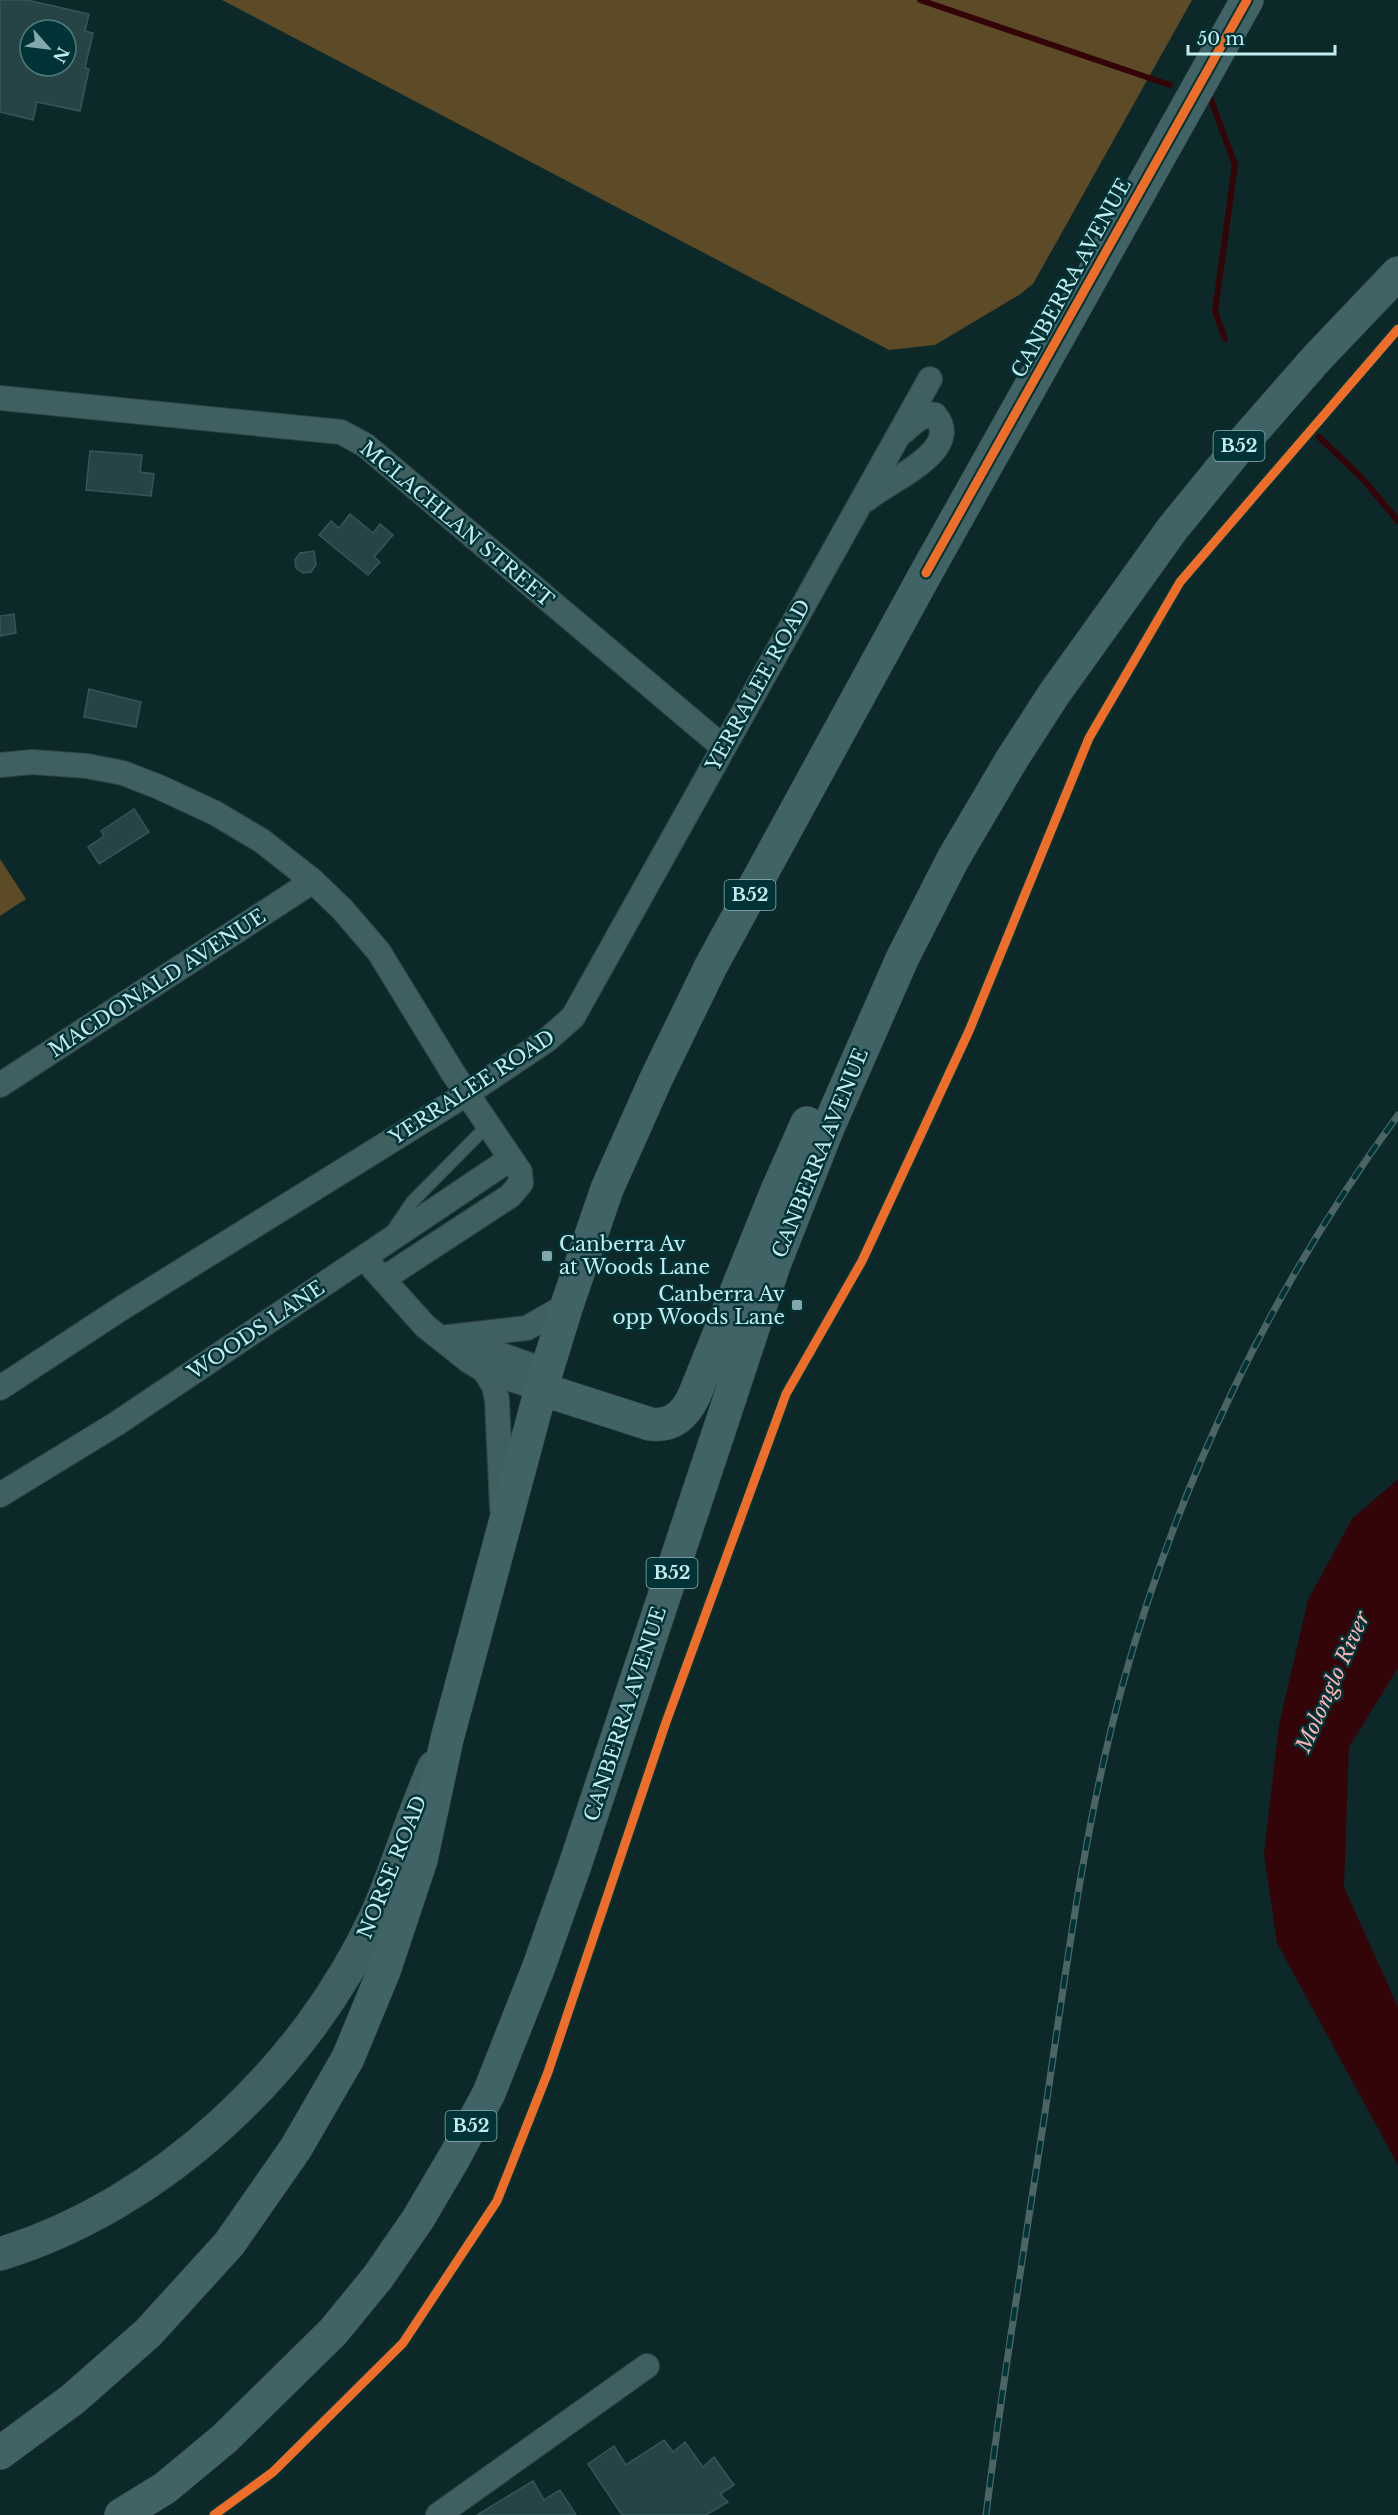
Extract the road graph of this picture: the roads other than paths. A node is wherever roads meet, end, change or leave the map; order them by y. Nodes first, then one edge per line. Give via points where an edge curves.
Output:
1 (1247, 0) edge
2 (1398, 273) edge
3 (930, 379) dead end
4 (0, 398) edge
5 (897, 438) junction
6 (856, 511) junction
7 (723, 747) junction
8 (0, 765) edge
9 (953, 859) junction
10 (313, 881) junction
11 (0, 1085) edge
12 (468, 1093) junction
13 (488, 1125) junction
14 (510, 1160) junction
15 (386, 1242) junction
16 (364, 1257) junction
17 (383, 1279) junction
18 (567, 1305) junction
19 (444, 1341) junction
20 (484, 1370) junction
21 (544, 1380) junction
22 (0, 1388) edge
23 (677, 1419) junction
24 (707, 1469) junction
25 (0, 1495) edge
26 (503, 1529) junction
27 (447, 1739) junction
28 (0, 2254) edge
29 (647, 2366) dead end
30 (0, 2453) edge
31 (165, 2488) junction
32 (120, 2515) edge
33 (132, 2515) edge
34 (438, 2515) edge

1 - 18 highway, CANBERRA AVENUE / B52 via 711,966 607,1189
2 - 9 highway, CANBERRA AVENUE / B52 via 1317,358 1173,528 1054,694
3 - 5 street, YERRALEE ROAD
4 - 7 street, MCLACHLAN STREET via 341,432 365,445
5 - 6 street, YERRALEE ROAD
5 - 6 street, YERRALEE ROAD via 927,414 935,415 941,422 942,433 928,457 892,480
6 - 7 street, YERRALEE ROAD
7 - 12 street, YERRALEE ROAD via 573,1017 547,1040
8 - 10 street via 32,762 87,766 159,786 262,841
9 - 23 highway via 903,936 836,1062 776,1192 694,1396
9 - 24 highway, CANBERRA AVENUE / B52 via 902,959 827,1130 774,1265
10 - 11 street, MACDONALD AVENUE
10 - 12 street via 379,952
12 - 13 street
12 - 22 street, YERRALEE ROAD
13 - 14 street
13 - 15 lane via 411,1202
14 - 15 street, WOODS LANE
14 - 17 street via 522,1183 514,1193
15 - 16 street, WOODS LANE
16 - 17 street
16 - 25 street, WOODS LANE via 116,1424
17 - 19 street via 409,1310
18 - 19 street via 527,1328
18 - 21 highway, CANBERRA AVENUE / B52
19 - 20 street
19 - 21 street via 499,1354
20 - 21 street
20 - 26 street via 497,1400
21 - 23 highway via 650,1404
21 - 26 highway, CANBERRA AVENUE / B52
23 - 24 highway via 696,1444
24 - 31 highway, CANBERRA AVENUE / B52 via 564,1896 489,2093 418,2218 378,2277 333,2332 224,2439
26 - 27 highway, CANBERRA AVENUE / B52
27 - 28 main road, NORSE ROAD via 415,1810 376,1917 344,1976 261,2086 200,2144 139,2188 75,2224
27 - 30 highway, CANBERRA AVENUE / B52 via 421,1860 384,1971 348,2058 296,2148 229,2244 148,2333 73,2399
29 - 34 street
31 - 32 highway, CANBERRA AVENUE / B52
31 - 33 main road

